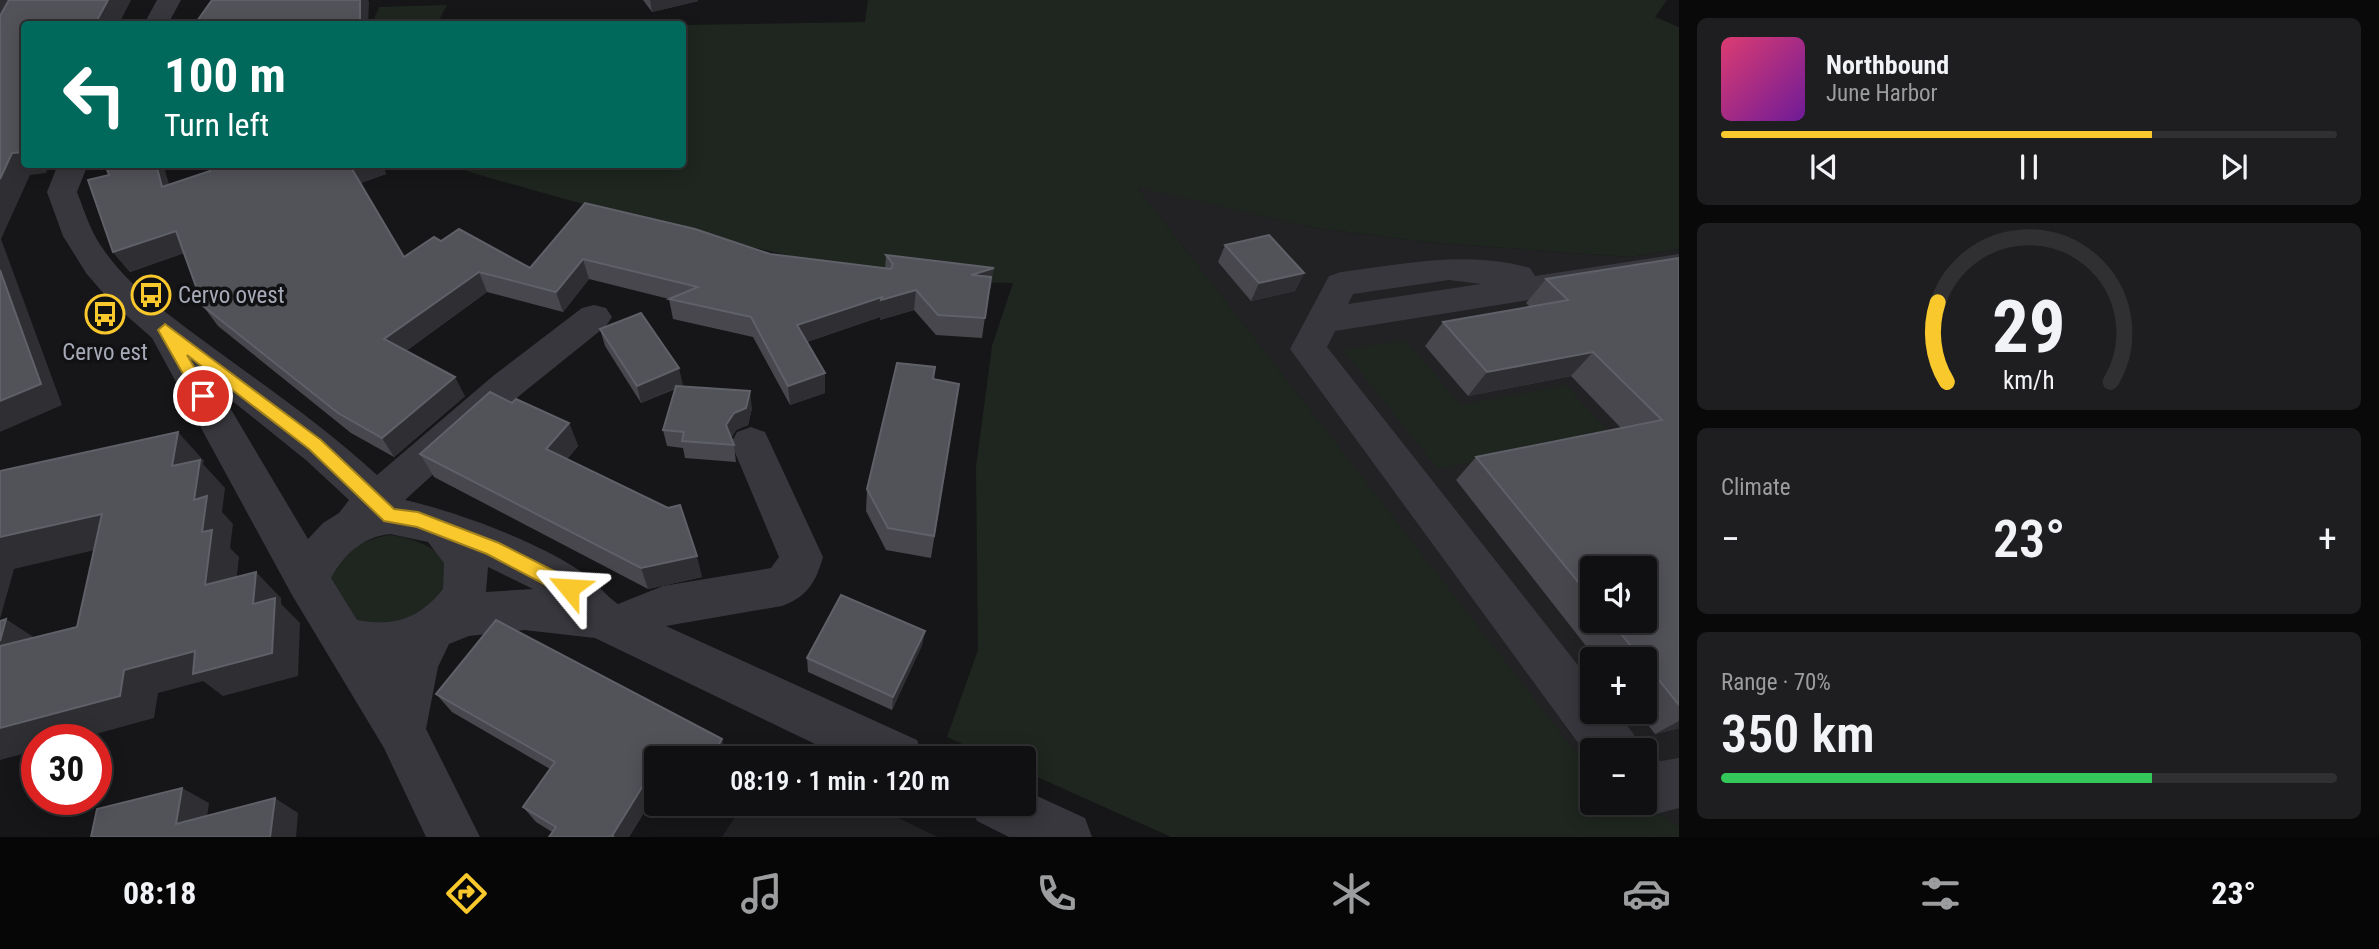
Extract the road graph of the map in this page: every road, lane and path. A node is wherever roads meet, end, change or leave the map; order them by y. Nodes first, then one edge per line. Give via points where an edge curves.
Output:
1 (169, 0) edge
2 (158, 21) edge
3 (72, 168) edge
4 (1679, 265) edge
5 (594, 317) dead end
6 (165, 330) junction
7 (751, 443) dead end
8 (384, 509) junction
9 (444, 531) junction
10 (308, 581) junction
11 (609, 622) junction
12 (440, 625) junction
13 (342, 638) junction
14 (401, 731) junction
15 (1605, 738) edge
16 (873, 746) edge
17 (1679, 783) edge
18 (1657, 788) edge
19 (1022, 816) edge
20 (454, 837) edge
21 (1066, 837) edge

1 - 2 street
3 - 6 street via 62,192 87,250 120,290
4 - 15 street via 1324,320 1308,349
5 - 8 street via 506,386
6 - 8 street via 315,445
6 - 10 street
7 - 11 street via 801,557 797,572 782,586 663,606
8 - 9 street
8 - 10 street via 338,533 317,558
9 - 11 street via 493,549 569,588
9 - 12 street via 466,564 466,583 457,609
10 - 13 street
11 - 12 street via 558,609 506,608
11 - 16 street
12 - 13 street via 402,643 370,645
12 - 14 street via 415,667
13 - 14 street
14 - 20 street
17 - 18 street
19 - 21 street

